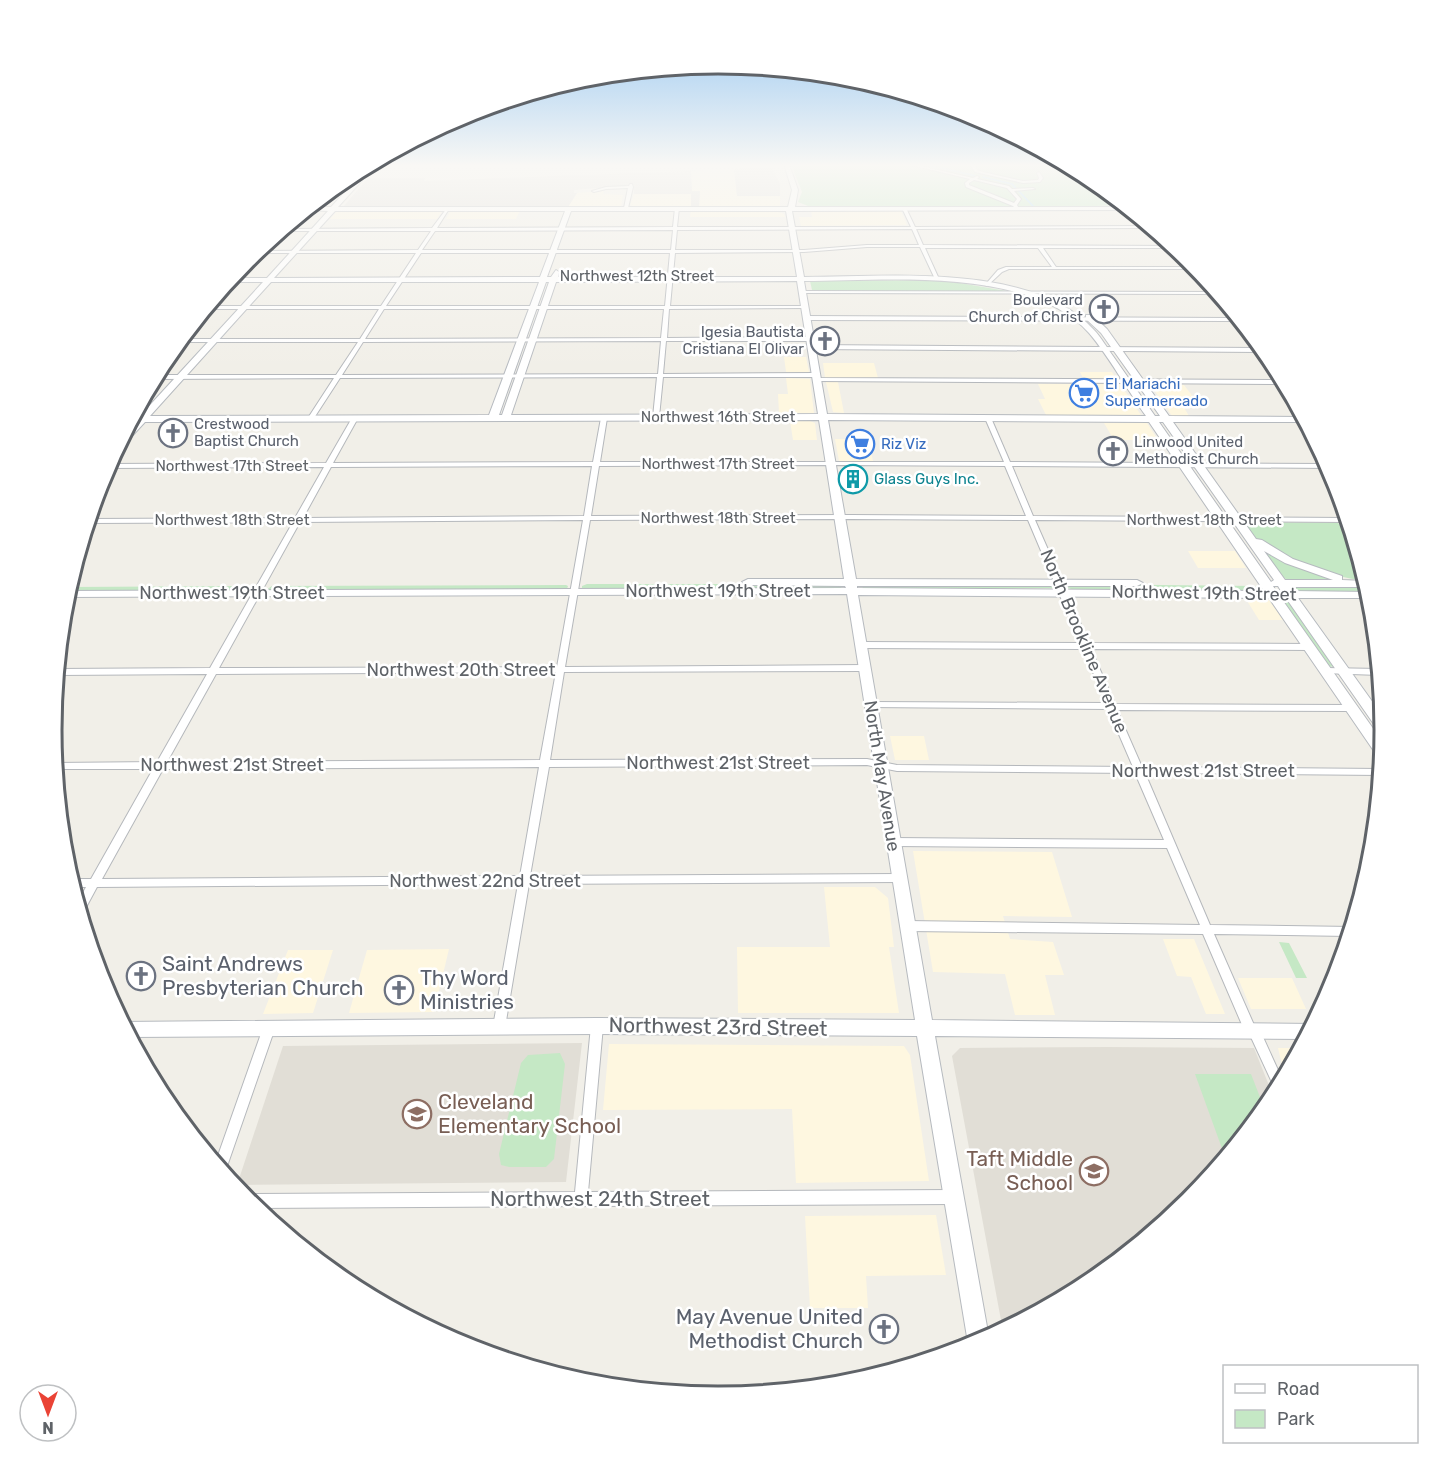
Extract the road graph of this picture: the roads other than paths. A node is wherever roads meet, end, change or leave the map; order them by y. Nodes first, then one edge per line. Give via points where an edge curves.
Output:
1 (313, 232) edge
2 (432, 232) edge
3 (561, 232) edge
4 (570, 232) edge
5 (675, 232) edge
6 (793, 232) edge
7 (915, 232) edge
8 (922, 247) junction
9 (1040, 247) junction
10 (1162, 247) edge
11 (673, 251) junction
12 (796, 251) junction
13 (269, 252) edge
14 (295, 252) junction
15 (419, 252) junction
16 (554, 252) junction
17 (563, 252) junction
18 (1055, 268) junction
19 (1184, 268) edge
20 (670, 277) junction
21 (801, 277) junction
22 (936, 277) junction
23 (402, 278) junction
24 (544, 278) junction
25 (554, 278) junction
26 (994, 278) junction
27 (242, 279) edge
28 (271, 279) junction
29 (987, 285) junction
30 (803, 292) junction
31 (1023, 292) junction
32 (1208, 293) edge
33 (1041, 296) junction
34 (533, 307) junction
35 (543, 307) junction
36 (668, 307) junction
37 (806, 307) junction
38 (216, 308) edge
39 (244, 308) junction
40 (383, 308) junction
41 (807, 318) junction
42 (1078, 319) junction
43 (1091, 319) junction
44 (1230, 320) edge
45 (521, 339) junction
46 (533, 339) junction
47 (665, 339) junction
48 (214, 340) junction
49 (362, 340) junction
50 (190, 341) edge
51 (812, 343) junction
52 (1104, 349) junction
53 (1117, 349) junction
54 (1253, 350) edge
55 (661, 375) junction
56 (338, 376) junction
57 (508, 376) junction
58 (520, 376) junction
59 (165, 377) edge
60 (181, 377) junction
61 (817, 377) junction
62 (1127, 381) junction
63 (1140, 381) junction
64 (1274, 382) edge
65 (657, 417) junction
66 (824, 417) junction
67 (311, 418) junction
68 (355, 418) junction
69 (493, 418) junction
70 (506, 418) junction
71 (604, 418) junction
72 (988, 418) junction
73 (143, 419) junction
74 (1152, 419) junction
75 (1167, 419) junction
76 (1296, 420) edge
77 (136, 426) edge
78 (831, 464) junction
79 (1008, 464) junction
80 (328, 465) junction
81 (596, 465) junction
82 (1184, 465) junction
83 (1199, 465) junction
84 (117, 466) edge
85 (1319, 466) edge
86 (840, 518) junction
87 (586, 519) junction
88 (1031, 519) junction
89 (297, 520) junction
90 (1221, 520) junction
91 (1238, 520) junction
92 (1340, 520) edge
93 (95, 521) edge
94 (1247, 533) junction
95 (1357, 581) edge
96 (1282, 583) junction
97 (1357, 583) edge
98 (78, 585) edge
99 (852, 586) junction
100 (575, 587) junction
101 (1061, 587) junction
102 (1269, 588) junction
103 (259, 589) junction
104 (76, 594) edge
105 (1289, 594) junction
106 (1360, 595) edge
107 (862, 645) junction
108 (1085, 646) junction
109 (1310, 647) junction
110 (865, 668) junction
111 (560, 670) junction
112 (212, 671) junction
113 (1326, 671) junction
114 (64, 672) edge
115 (1344, 672) junction
116 (1372, 672) edge
117 (871, 705) junction
118 (1111, 706) junction
119 (1351, 708) junction
120 (1374, 714) edge
121 (1374, 741) edge
122 (545, 763) junction
123 (160, 765) junction
124 (881, 765) junction
125 (63, 766) edge
126 (1139, 771) junction
127 (1373, 772) edge
128 (893, 842) junction
129 (1169, 844) junction
130 (899, 878) junction
131 (523, 881) junction
132 (80, 883) edge
133 (94, 883) junction
134 (84, 901) edge
135 (907, 926) junction
136 (1206, 929) junction
137 (1343, 931) edge
138 (597, 1026) junction
139 (499, 1027) junction
140 (269, 1028) junction
141 (133, 1029) edge
142 (924, 1029) junction
143 (1252, 1030) junction
144 (1302, 1031) edge
145 (1275, 1077) edge
146 (223, 1162) edge
147 (955, 1197) junction
148 (581, 1199) junction
149 (260, 1201) edge
150 (977, 1333) edge

1 - 14 street
2 - 15 street
3 - 16 street
4 - 17 street
5 - 11 street
6 - 12 street, North May Avenue
7 - 8 street
8 - 9 street
8 - 12 street
8 - 22 street
9 - 10 street
9 - 18 street
11 - 12 street
11 - 17 street
11 - 20 street
12 - 21 street, North May Avenue
13 - 14 street
14 - 15 street
14 - 28 street
15 - 16 street
15 - 23 street
16 - 17 street
16 - 24 street
17 - 25 street
18 - 19 street
18 - 26 street via 1008,268
20 - 21 street, Northwest 12th Street
20 - 25 street, Northwest 12th Street
20 - 36 street
21 - 22 street, Northwest 12th Street
21 - 30 street, North May Avenue
22 - 26 street, Northwest 12th Street via 968,274
22 - 29 street, Northwest 12th Street
23 - 24 street, Northwest 12th Street
23 - 28 street, Northwest 12th Street
23 - 40 street
24 - 25 street, Northwest 12th Street
24 - 34 street
25 - 35 street
26 - 29 street
26 - 33 street, Northwest 12th Street
27 - 28 street, Northwest 12th Street
28 - 39 street
29 - 31 street, Northwest 12th Street
30 - 31 street
30 - 37 street, North May Avenue
31 - 33 street, Northwest 12th Street
32 - 33 street, Northwest 12th Street
33 - 42 street
33 - 43 street via 1067,304
34 - 35 street
34 - 40 street
34 - 45 street
35 - 36 street
35 - 46 street
36 - 37 street
36 - 47 street
37 - 41 street, North May Avenue
38 - 39 street
39 - 40 street
39 - 48 street
40 - 49 street
41 - 42 street
41 - 51 street, North May Avenue
42 - 43 street
42 - 52 street
43 - 44 street
43 - 53 street
45 - 46 street
45 - 49 street
45 - 57 street
46 - 47 street
46 - 58 street
47 - 51 street
47 - 55 street
48 - 49 street
48 - 50 street
48 - 60 street
49 - 56 street
51 - 52 street
51 - 61 street, North May Avenue
52 - 53 street
52 - 62 street
53 - 54 street
53 - 63 street
55 - 58 street
55 - 61 street
55 - 65 street
56 - 57 street
56 - 60 street
56 - 67 street
57 - 58 street
57 - 69 street
58 - 70 street
59 - 60 street
60 - 73 street
61 - 62 street
61 - 66 street, North May Avenue
62 - 63 street
62 - 74 street
63 - 64 street
63 - 75 street
65 - 66 street, Northwest 16th Street
65 - 71 street, Northwest 16th Street
66 - 72 street, Northwest 16th Street
66 - 78 street, North May Avenue
67 - 68 street, Northwest 16th Street
67 - 73 street, Northwest 16th Street
68 - 69 street, Northwest 16th Street
68 - 80 street
69 - 70 street, Northwest 16th Street
70 - 71 street, Northwest 16th Street
71 - 81 street
72 - 74 street, Northwest 16th Street
72 - 79 street, North Brookline Avenue
73 - 77 street
74 - 75 street, Northwest 16th Street
74 - 82 street
75 - 76 street, Northwest 16th Street
75 - 83 street
78 - 79 street, Northwest 17th Street
78 - 81 street, Northwest 17th Street
78 - 86 street, North May Avenue
79 - 82 street, Northwest 17th Street
79 - 88 street, North Brookline Avenue
80 - 81 street, Northwest 17th Street
80 - 84 street, Northwest 17th Street
80 - 89 street
81 - 87 street
82 - 83 street, Northwest 17th Street
82 - 90 street
83 - 85 street, Northwest 17th Street
83 - 91 street
86 - 87 street, Northwest 18th Street
86 - 88 street, Northwest 18th Street
86 - 99 street, North May Avenue
87 - 89 street, Northwest 18th Street
87 - 100 street
88 - 90 street, Northwest 18th Street
88 - 101 street, North Brookline Avenue
89 - 93 street, Northwest 18th Street
89 - 103 street
90 - 91 street, Northwest 18th Street
90 - 102 street
91 - 92 street, Northwest 18th Street
91 - 94 street
94 - 95 street via 1301,566
94 - 96 street
96 - 97 street, Northwest 19th Street
96 - 102 street, Northwest 19th Street
96 - 105 street
98 - 103 street, Northwest 19th Street
99 - 100 street, Northwest 19th Street
99 - 101 street, Northwest 19th Street
99 - 107 street, North May Avenue
100 - 103 street, Northwest 19th Street
100 - 111 street
101 - 102 street, Northwest 19th Street
101 - 108 street, North Brookline Avenue
102 - 105 street, Northwest 19th Street
102 - 109 street
103 - 104 street, Northwest 19th Street
103 - 112 street
105 - 106 street, Northwest 19th Street
105 - 115 street
107 - 108 street
107 - 110 street, North May Avenue
108 - 109 street
108 - 118 street, North Brookline Avenue
109 - 113 street
110 - 111 street, Northwest 20th Street
110 - 117 street, North May Avenue
111 - 112 street, Northwest 20th Street
111 - 122 street
112 - 114 street, Northwest 20th Street
112 - 123 street
113 - 115 street
113 - 119 street
115 - 116 street
115 - 120 street
117 - 118 street
117 - 124 street, North May Avenue
118 - 119 street
118 - 126 street, North Brookline Avenue
119 - 121 street
122 - 123 street, Northwest 21st Street
122 - 124 street, Northwest 21st Street
122 - 131 street
123 - 125 street, Northwest 21st Street
123 - 133 street
124 - 126 street, Northwest 21st Street
124 - 128 street, North May Avenue
126 - 127 street, Northwest 21st Street
126 - 129 street, North Brookline Avenue
128 - 129 street
128 - 130 street, North May Avenue
129 - 136 street, North Brookline Avenue
130 - 131 street, Northwest 22nd Street
130 - 135 street, North May Avenue
131 - 133 street, Northwest 22nd Street
131 - 139 street
132 - 133 street, Northwest 22nd Street
133 - 134 street
135 - 136 street
135 - 142 street, North May Avenue
136 - 137 street
136 - 143 street, North Brookline Avenue
138 - 139 street, Northwest 23rd Street
138 - 142 street, Northwest 23rd Street
138 - 148 street
139 - 140 street, Northwest 23rd Street
140 - 141 street, Northwest 23rd Street
140 - 146 street
142 - 143 street, Northwest 23rd Street
142 - 147 street, North May Avenue
143 - 144 street, Northwest 23rd Street
143 - 145 street, North Brookline Avenue
147 - 148 street, Northwest 24th Street
147 - 150 street, North May Avenue
148 - 149 street, Northwest 24th Street

